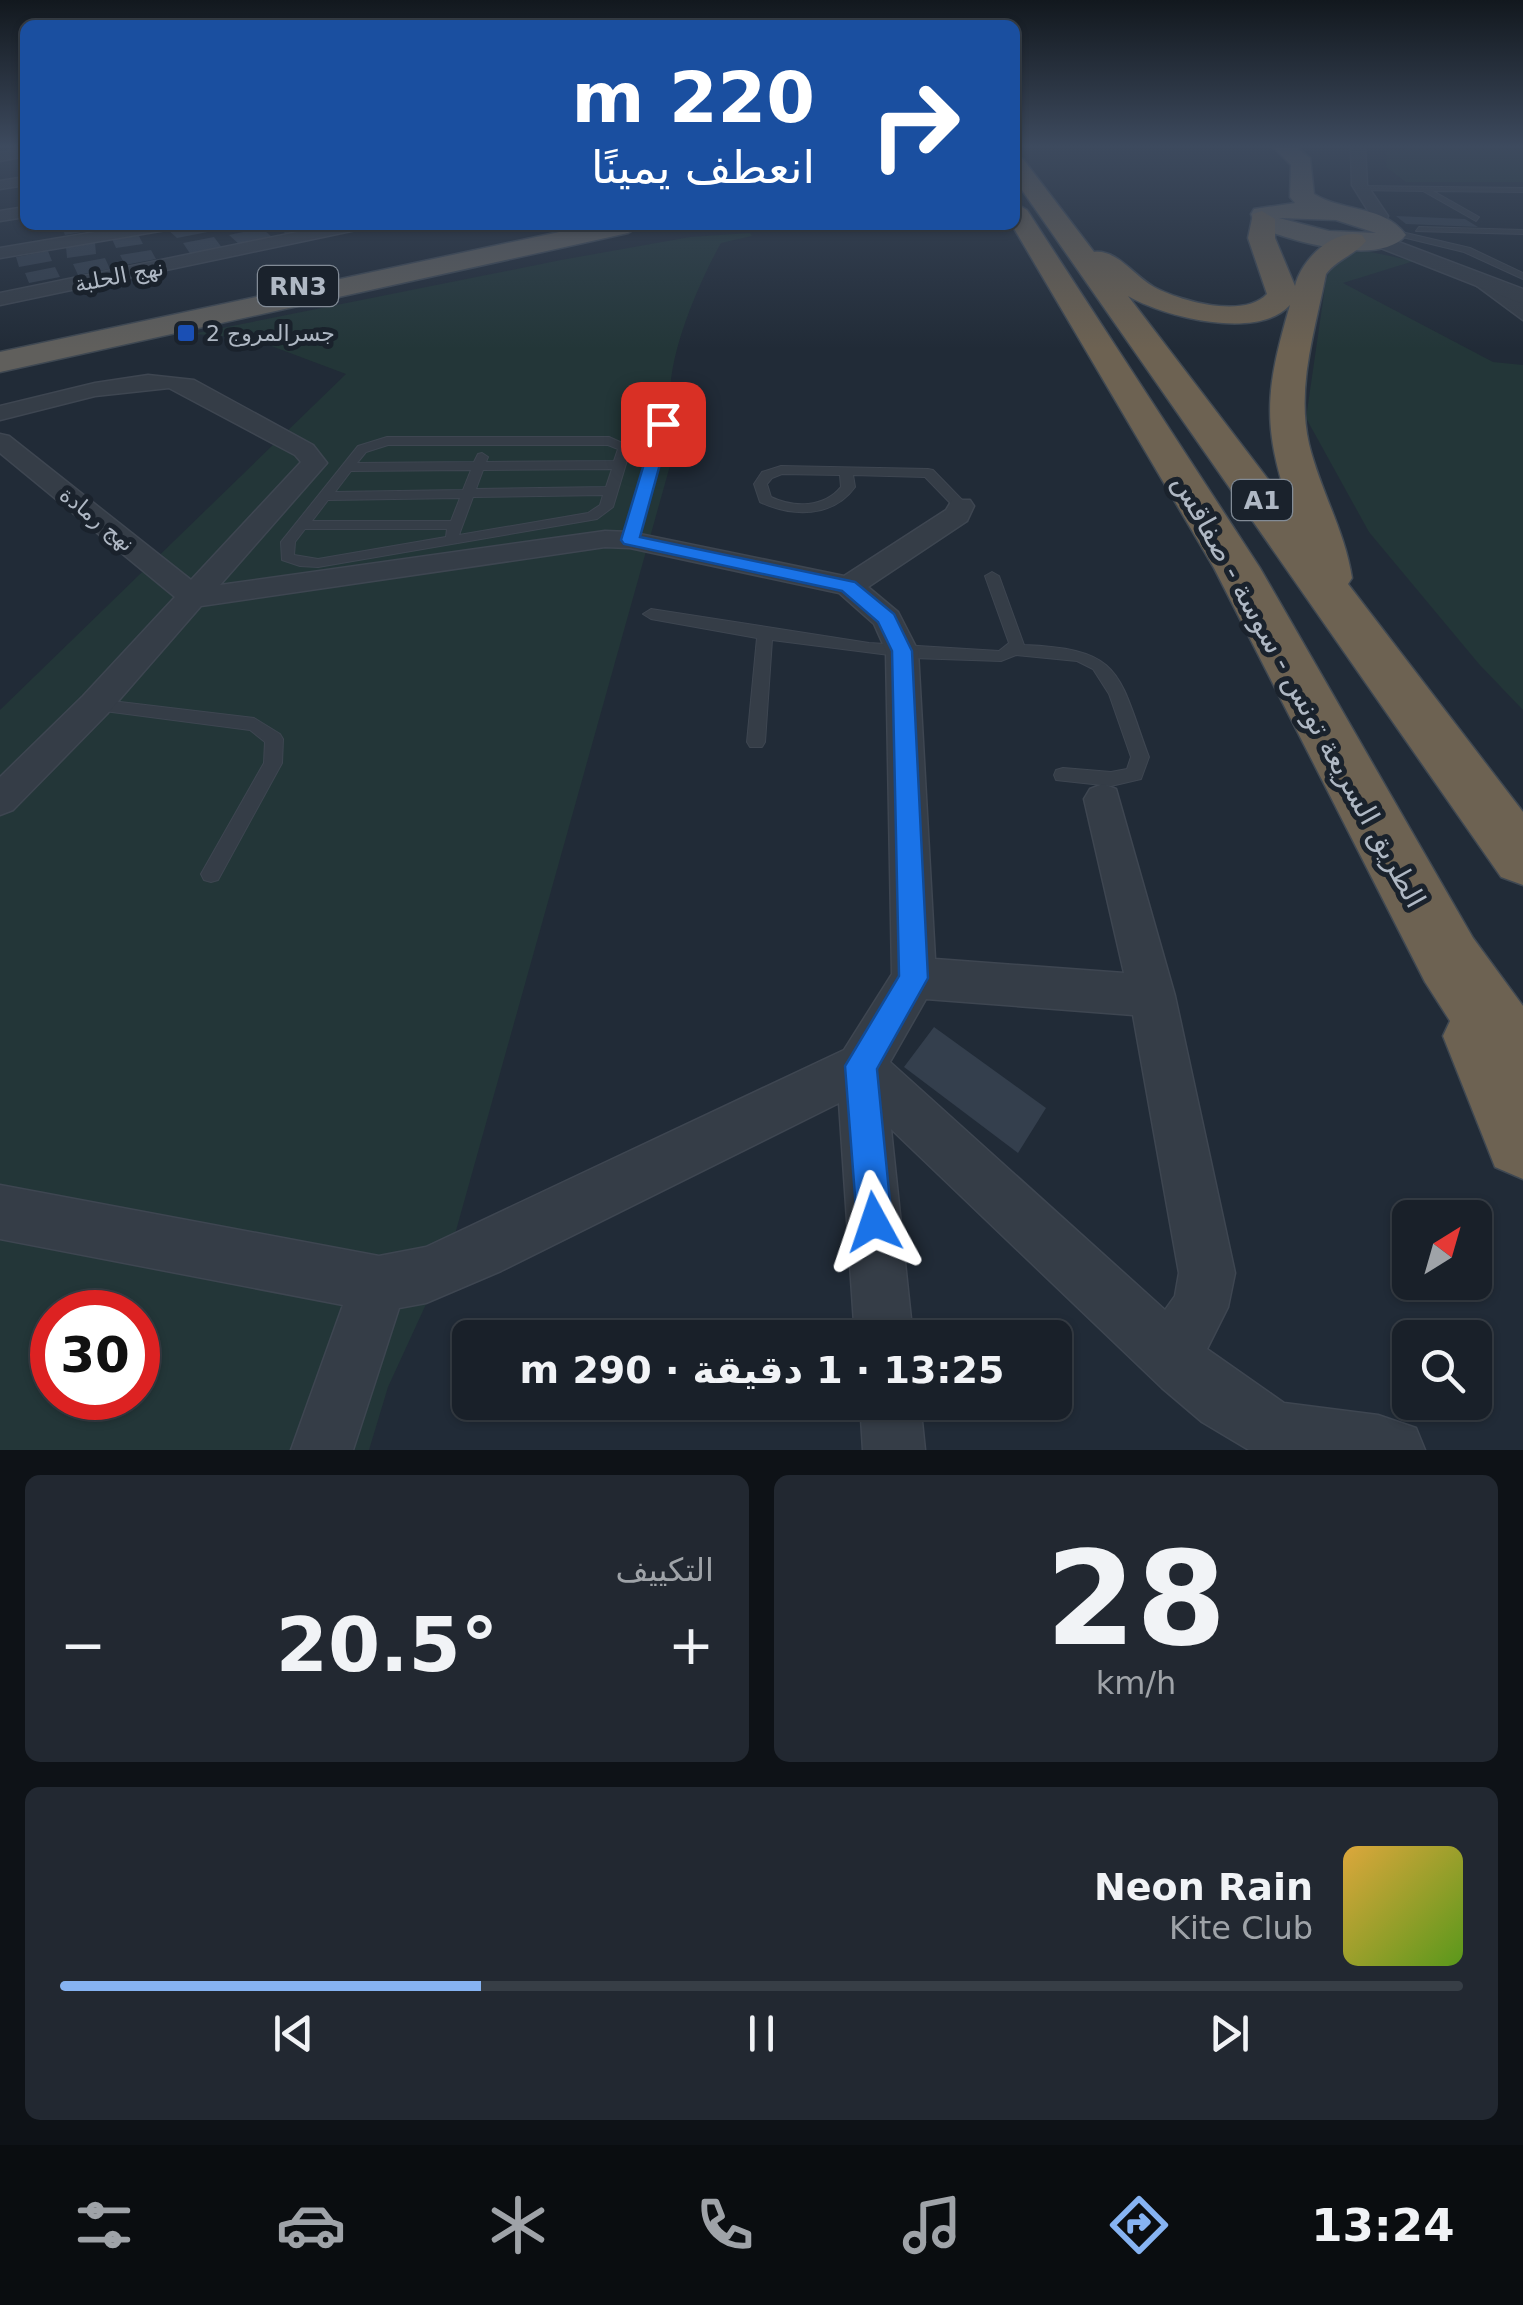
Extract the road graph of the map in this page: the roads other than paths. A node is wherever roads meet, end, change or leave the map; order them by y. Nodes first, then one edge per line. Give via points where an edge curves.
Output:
1 (1049, 214) edge
2 (1336, 214) edge
3 (1367, 214) edge
4 (1378, 214) edge
5 (1467, 214) edge
6 (1264, 216) junction
7 (1020, 218) edge
8 (1476, 219) dead end
9 (45, 230) edge
10 (135, 230) edge
11 (160, 230) edge
12 (333, 230) edge
13 (527, 230) edge
14 (572, 230) edge
15 (605, 230) edge
16 (1373, 232) junction
17 (1521, 232) edge
18 (52, 244) junction
19 (1072, 247) junction
20 (0, 254) edge
21 (173, 265) junction
22 (391, 267) junction
23 (1482, 268) junction
24 (1523, 276) edge
25 (1523, 297) edge
26 (0, 300) edge
27 (1523, 314) edge
28 (0, 348) edge
29 (0, 362) edge
30 (0, 413) edge
31 (663, 424) dead end
32 (0, 441) edge
33 (488, 441) junction
34 (479, 466) junction
35 (620, 466) junction
36 (348, 467) junction
37 (846, 470) junction
38 (612, 491) junction
39 (468, 494) junction
40 (324, 496) junction
41 (961, 506) joint
42 (301, 525) junction
43 (456, 525) junction
44 (630, 540) junction
45 (450, 541) junction
46 (314, 572) junction
47 (992, 576) dead end
48 (848, 586) junction
49 (1330, 591) junction
50 (195, 598) junction
51 (651, 614) dead end
52 (765, 634) junction
53 (1014, 650) junction
54 (902, 651) junction
55 (94, 706) junction
56 (756, 742) dead end
57 (1083, 787) joint
58 (2, 794) edge
59 (1523, 859) edge
60 (211, 874) dead end
61 (1448, 960) junction
62 (914, 978) junction
63 (1152, 996) junction
64 (861, 1066) junction
65 (1523, 1068) edge
66 (1523, 1139) edge
67 (0, 1212) edge
68 (379, 1284) junction
69 (882, 1320) edge
70 (1167, 1350) junction
71 (892, 1420) edge
72 (322, 1450) edge
73 (894, 1450) edge
74 (1394, 1450) edge

1 - 19 highway, الطريق السريعة تونس - سوسة - صفاقس / A1
2 - 16 highway
3 - 16 street
4 - 16 street
5 - 8 lane
6 - 16 highway
6 - 16 highway via 1295,232
6 - 19 highway via 1262,244 1282,295 1270,308 1249,313 1163,302
7 - 61 highway, الطريق السريعة تونس - سوسة - صفاقس / A1 via 1237,568
9 - 18 street
10 - 18 street, نهج الحلبة
11 - 21 street
12 - 21 street, نهج الحلبة
13 - 22 highway
14 - 22 highway, RN3
15 - 29 highway, RN3
16 - 17 lane
16 - 23 street
16 - 49 highway via 1325,258 1312,274 1286,408 1291,450 1325,543
18 - 20 street, نهج الحلبة
19 - 49 highway, الطريق السريعة تونس - سوسة - صفاقس / A1
21 - 26 street, نهج الحلبة
22 - 28 highway, RN3
23 - 24 lane
23 - 25 street
23 - 27 street
30 - 50 street via 167,380 310,454 311,470
31 - 44 lane
32 - 50 street, نهج رمادة
33 - 34 lane
33 - 35 lane via 616,441 625,447
33 - 36 lane via 376,442
34 - 35 lane
34 - 36 lane
34 - 39 lane
35 - 38 lane
36 - 40 lane
37 - 37 lane via 781,470 762,479 761,494 780,506 824,506 844,495
37 - 41 lane via 928,473
38 - 39 lane
38 - 45 lane via 606,507 592,516
39 - 40 lane
39 - 43 lane
40 - 42 lane
41 - 48 street
42 - 43 lane
42 - 46 lane via 285,552
43 - 45 lane
44 - 46 street
44 - 48 street
45 - 46 lane
46 - 50 street
47 - 53 lane
48 - 54 street via 886,619
49 - 59 highway, الطريق السريعة تونس - سوسة - صفاقس / A1
50 - 55 street
51 - 52 lane
52 - 54 lane
52 - 56 lane
53 - 54 lane via 992,656
53 - 57 lane via 1077,656 1098,664 1109,678 1140,757 1134,774
54 - 62 street
55 - 58 street
55 - 60 lane via 254,724 274,739 272,764
57 - 63 street
61 - 65 highway, الطريق السريعة تونس - سوسة - صفاقس / A1
61 - 66 highway
62 - 63 street
62 - 64 street
63 - 70 street via 1207,1273 1194,1325
64 - 68 street via 482,1252
64 - 69 street
64 - 70 street
67 - 68 street
68 - 72 street
70 - 74 street via 1270,1429
71 - 73 street

